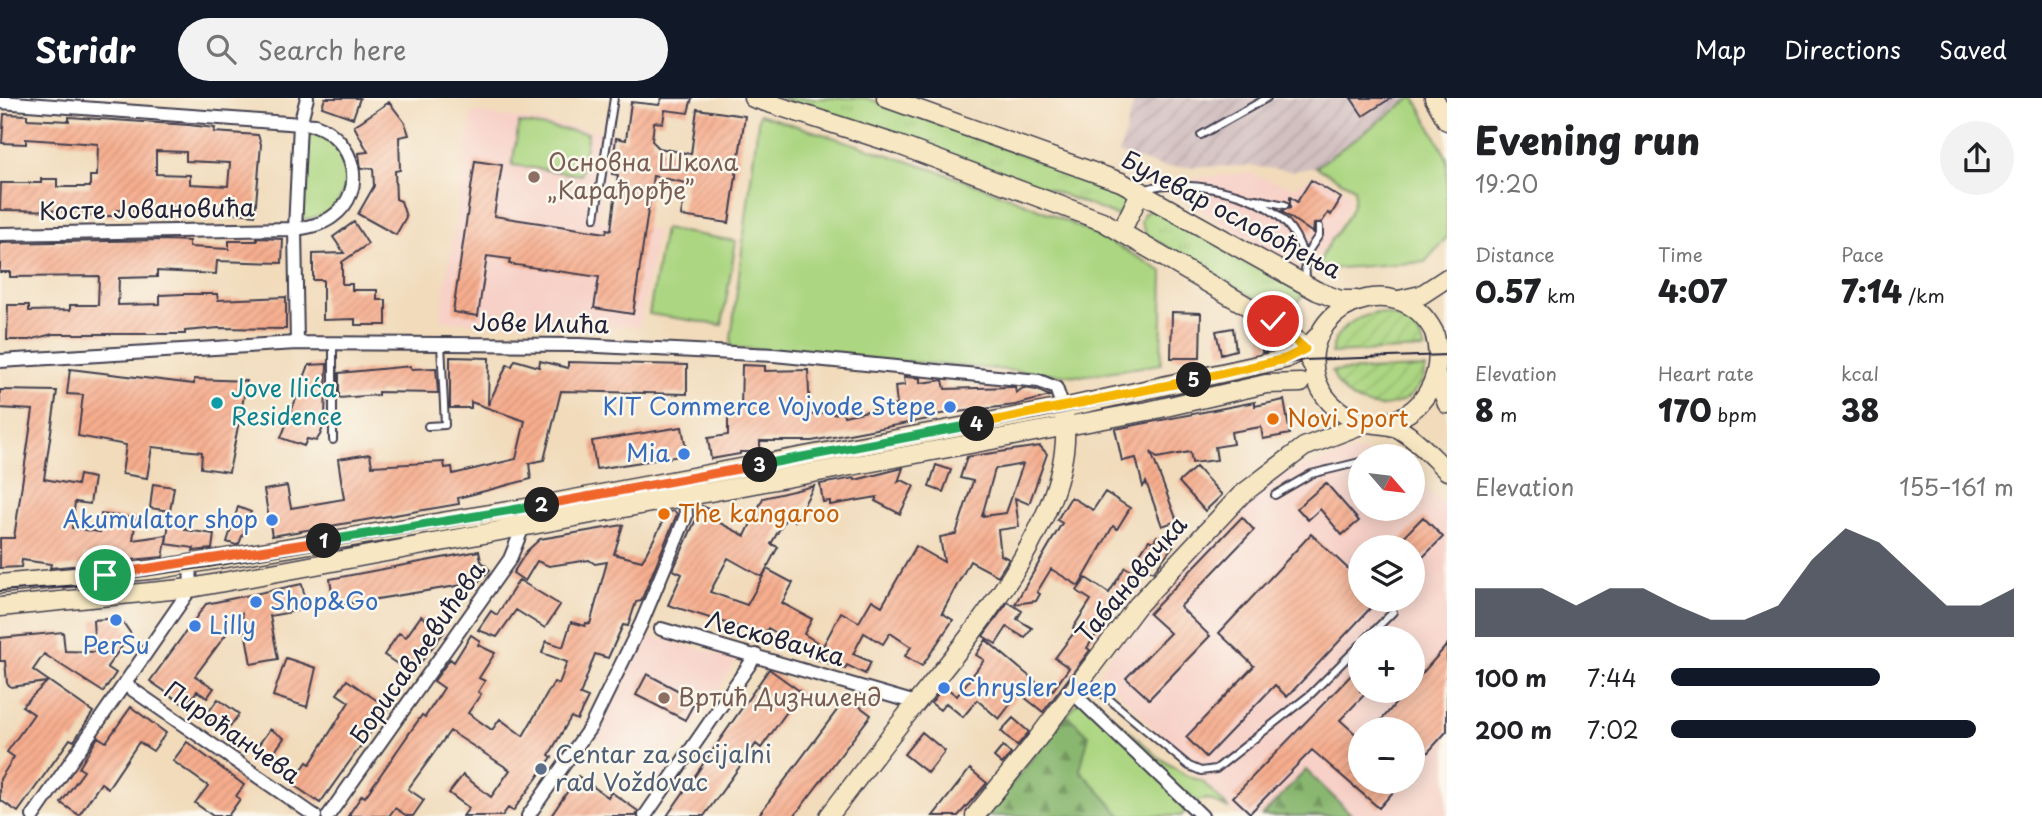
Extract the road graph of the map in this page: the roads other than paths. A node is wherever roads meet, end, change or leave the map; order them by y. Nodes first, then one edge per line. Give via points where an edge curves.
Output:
1 (307, 98) edge
2 (614, 98) edge
3 (753, 98) edge
4 (886, 98) edge
5 (1266, 98) edge
6 (1434, 98) edge
7 (0, 102) edge
8 (1447, 121) edge
9 (300, 124) junction
10 (1201, 135) dead end
11 (1141, 191) junction
12 (1252, 199) junction
13 (1285, 205) dead end
14 (595, 218) dead end
15 (1319, 227) dead end
16 (295, 229) junction
17 (1122, 230) junction
18 (0, 234) edge
19 (1305, 257) junction
20 (1447, 278) edge
21 (1306, 285) junction
22 (1357, 300) junction
23 (1399, 300) junction
24 (1319, 335) junction
25 (1447, 338) edge
26 (297, 343) junction
27 (333, 343) junction
28 (441, 344) junction
29 (1305, 349) junction
30 (0, 361) edge
31 (1314, 368) junction
32 (1440, 371) junction
33 (1326, 399) junction
34 (1447, 404) edge
35 (1063, 408) junction
36 (1373, 424) junction
37 (428, 426) dead end
38 (1065, 427) junction
39 (334, 440) dead end
40 (1348, 465) edge
41 (1447, 471) edge
42 (685, 495) junction
43 (1275, 495) dead end
44 (525, 516) junction
45 (190, 564) junction
46 (0, 584) edge
47 (191, 588) junction
48 (0, 607) edge
49 (1393, 612) dead end
50 (1379, 626) edge
51 (662, 628) dead end
52 (757, 655) junction
53 (1348, 657) edge
54 (1083, 677) junction
55 (126, 685) junction
56 (1072, 692) junction
57 (916, 704) junction
58 (33, 816) edge
59 (315, 816) edge
60 (328, 816) edge
61 (527, 816) edge
62 (645, 816) edge
63 (829, 816) edge
64 (975, 816) edge
65 (1202, 816) edge

1 - 9 street
2 - 14 lane
3 - 17 main road via 994,179
4 - 11 main road, Булевар ослобођења
5 - 10 lane
6 - 8 main road
7 - 9 street, Косте Јовановића
9 - 16 street
9 - 16 street, Косте Јовановића via 323,128 338,138 348,153 353,179 349,196 332,216
11 - 12 lane via 1157,185 1191,186
11 - 17 main road
11 - 21 main road, Булевар ослобођења
12 - 13 lane
12 - 19 lane via 1283,219
15 - 19 lane
16 - 18 street, Косте Јовановића
16 - 26 street
17 - 29 main road via 1283,327
19 - 21 lane
20 - 23 main road via 1421,295
21 - 22 main road, Булевар ослобођења via 1334,298
22 - 23 main road, Булевар ослобођења
22 - 24 main road, Булевар ослобођења via 1334,314
23 - 32 main road via 1418,311 1433,328
24 - 29 main road, Булевар ослобођења
24 - 31 main road
25 - 32 main road
26 - 27 street, Јове Илића
26 - 30 street, Јове Илића
27 - 28 street, Јове Илића
27 - 39 lane
28 - 35 street, Јове Илића via 722,352 1039,381 1056,388
28 - 37 lane via 444,425
29 - 31 main road
29 - 35 main road via 1285,359
31 - 33 main road
32 - 34 main road
32 - 36 main road via 1427,400 1410,415
33 - 36 main road via 1344,415
33 - 38 main road via 1301,383 1261,376 1148,401
35 - 38 main road
35 - 44 main road
36 - 41 main road via 1408,435
36 - 54 main road, Табановачка via 1304,447 1241,495 1137,606
38 - 42 main road
38 - 57 main road via 1054,492 1026,553
40 - 43 lane via 1311,474
42 - 44 main road
42 - 61 street via 681,530 604,701 584,738
44 - 45 main road
44 - 47 main road
44 - 60 street, Борисављевићева via 510,559
45 - 46 main road
45 - 47 street
47 - 48 main road
47 - 55 street
49 - 50 lane
51 - 52 street, Лесковачка
52 - 57 street, Лесковачка
52 - 62 street
53 - 54 lane via 1311,694 1216,769 1201,771
54 - 56 main road, Табановачка
55 - 58 street
55 - 59 street, Пироћанчева
56 - 64 main road, Табановачка
56 - 65 street
57 - 63 main road

